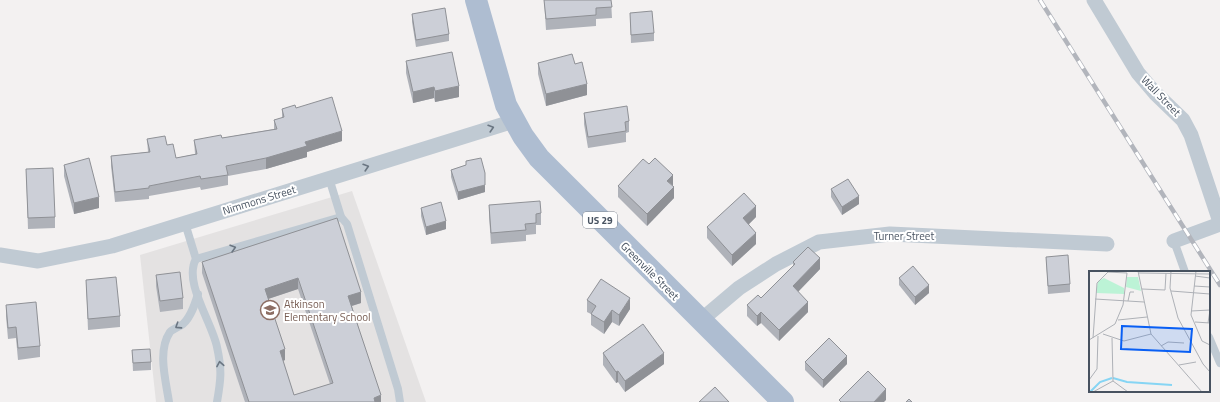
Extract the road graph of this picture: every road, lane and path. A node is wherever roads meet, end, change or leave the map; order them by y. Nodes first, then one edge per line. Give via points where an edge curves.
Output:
1 (476, 0) edge
2 (1094, 0) edge
3 (514, 121) junction
4 (329, 178) junction
5 (341, 217) junction
6 (185, 223) junction
7 (1220, 223) edge
8 (1174, 241) joint
9 (1107, 244) dead end
10 (0, 255) edge
11 (196, 259) junction
12 (1185, 271) edge
13 (198, 294) junction
14 (700, 321) junction
15 (1210, 339) edge
16 (1220, 363) edge
17 (169, 402) edge
18 (217, 402) edge
19 (400, 402) edge
20 (783, 402) edge

1 - 3 main road, Greenville Street / US 29 via 506,105
2 - 7 street, Wall Street via 1138,73 1183,120 1191,135
4 -> 3 street, Nimmons Street
3 - 14 main road, Greenville Street / US 29 via 539,158
4 - 5 lane
4 - 6 street, Nimmons Street
11 -> 5 lane
5 - 19 lane via 347,224
6 - 10 street, Nimmons Street via 112,246 38,260
6 - 11 lane
7 - 8 street
8 - 12 lane
9 - 14 street, Turner Street via 890,234 819,242 776,264 740,288
11 - 13 lane via 193,264 194,285
13 -> 17 lane via 193,309 184,323 170,332 165,345 163,356
18 -> 13 lane via 222,374 217,345
14 - 20 main road, Greenville Street / US 29
15 - 16 lane

